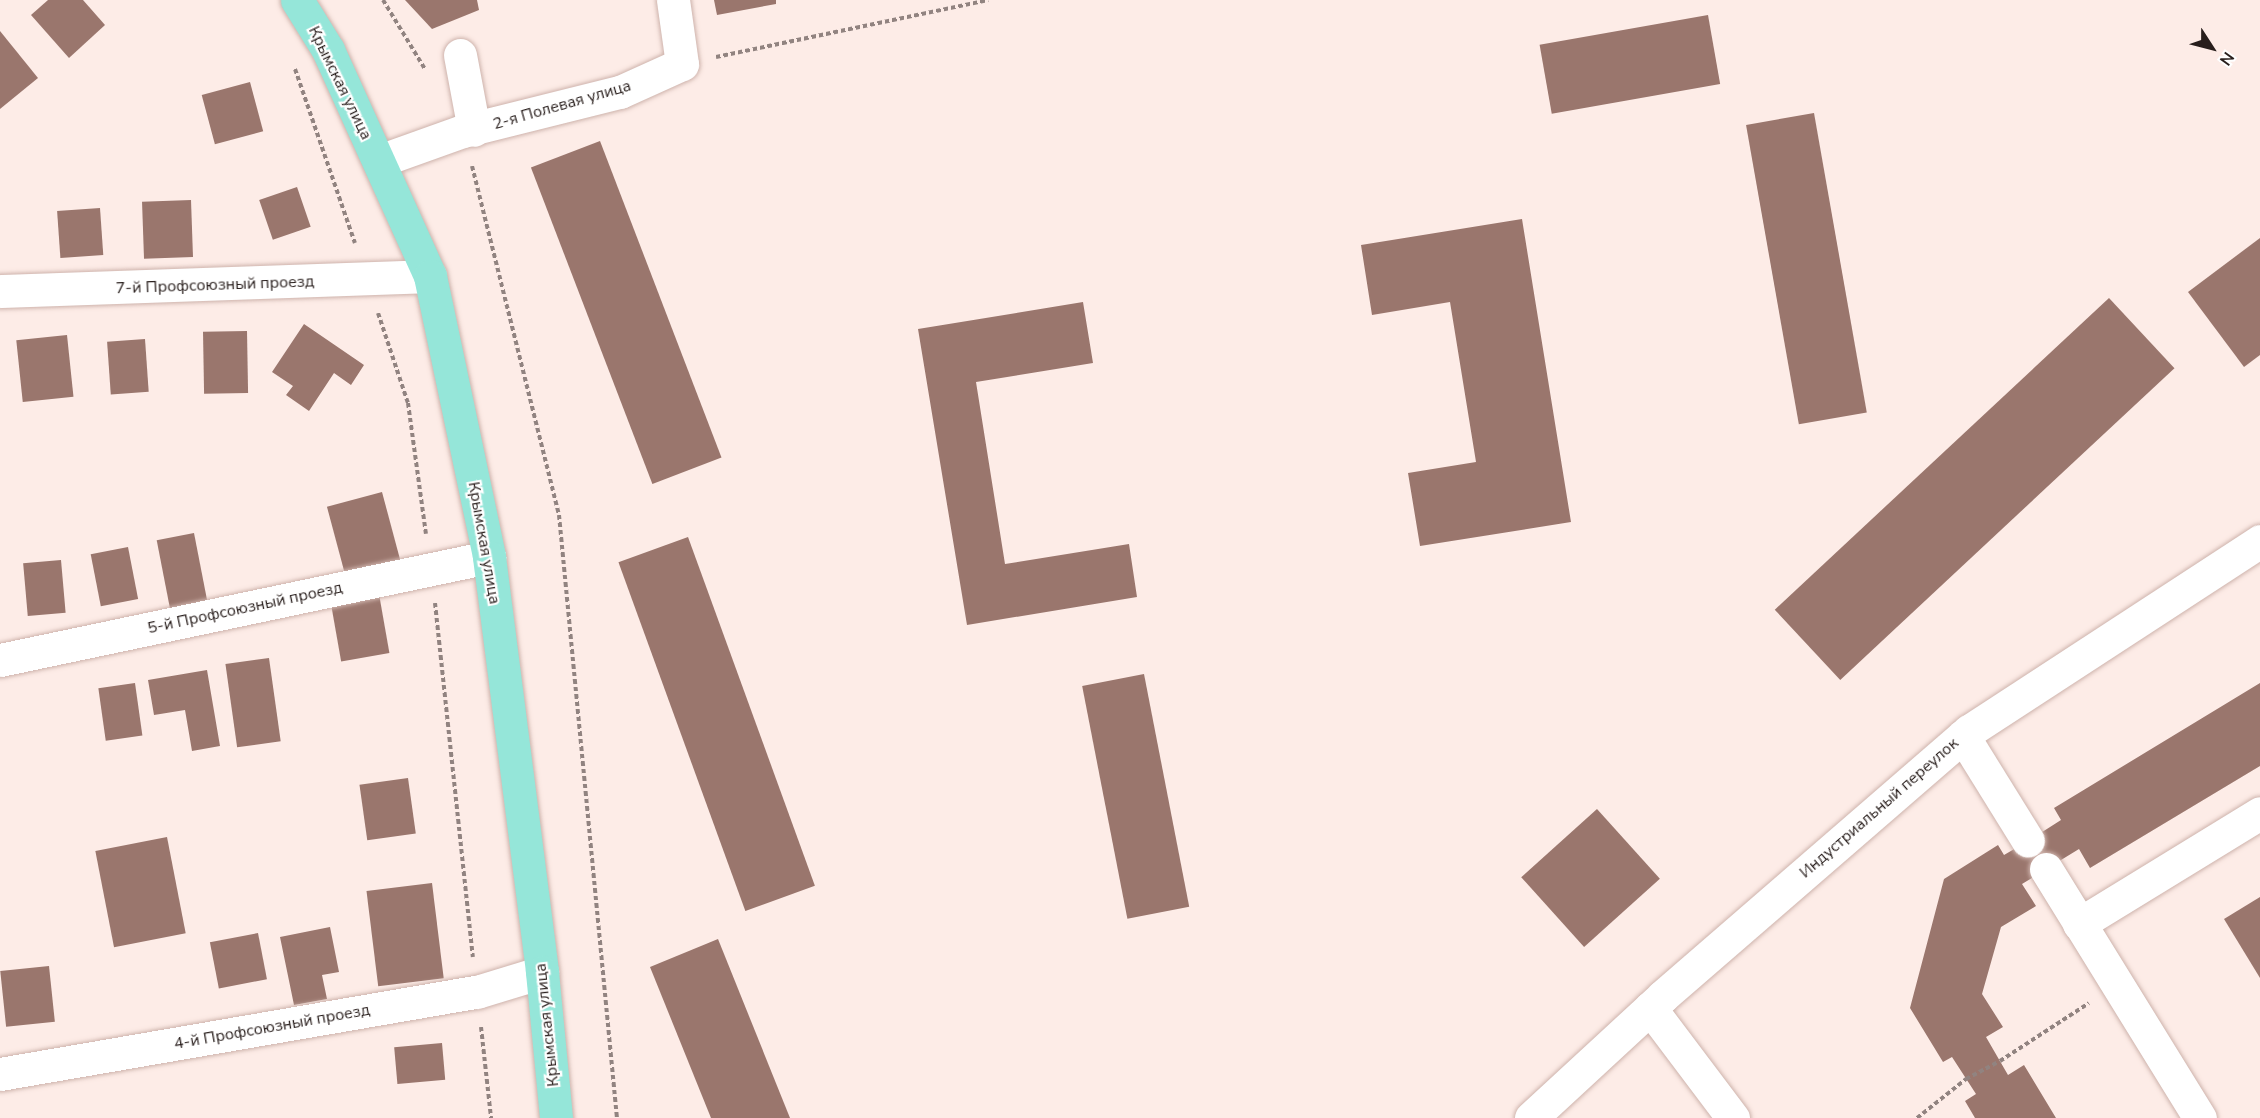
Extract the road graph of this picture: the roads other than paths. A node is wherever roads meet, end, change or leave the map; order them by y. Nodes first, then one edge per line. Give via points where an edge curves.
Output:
1 (297, 0) edge
2 (673, 0) edge
3 (460, 55) dead end
4 (468, 130) junction
5 (379, 161) junction
6 (430, 276) junction
7 (0, 291) edge
8 (2260, 541) edge
9 (489, 557) junction
10 (0, 660) edge
11 (1963, 736) junction
12 (2260, 813) edge
13 (2028, 841) dead end
14 (2046, 869) dead end
15 (2079, 924) junction
16 (542, 972) junction
17 (1650, 1008) junction
18 (0, 1074) edge
19 (556, 1118) edge
20 (1531, 1118) edge
21 (1733, 1118) edge
22 (2200, 1118) edge

1 - 5 main road, Крымская улица via 328,50
2 - 4 street, 2-я Полевая улица via 682,64 620,92
3 - 4 street
4 - 5 street, 2-я Полевая улица
5 - 6 main road, Крымская улица
6 - 7 street, 7-й Профсоюзный проезд
6 - 9 main road, Крымская улица
8 - 11 street, Индустриальный переулок
9 - 10 street, 5-й Профсоюзный проезд
9 - 16 main road, Крымская улица
11 - 13 street
11 - 17 street, Индустриальный переулок
12 - 15 street
14 - 15 street
15 - 22 street
16 - 18 street, 4-й Профсоюзный проезд via 477,992
16 - 19 main road, Крымская улица
17 - 20 street, Индустриальный переулок
17 - 21 street

